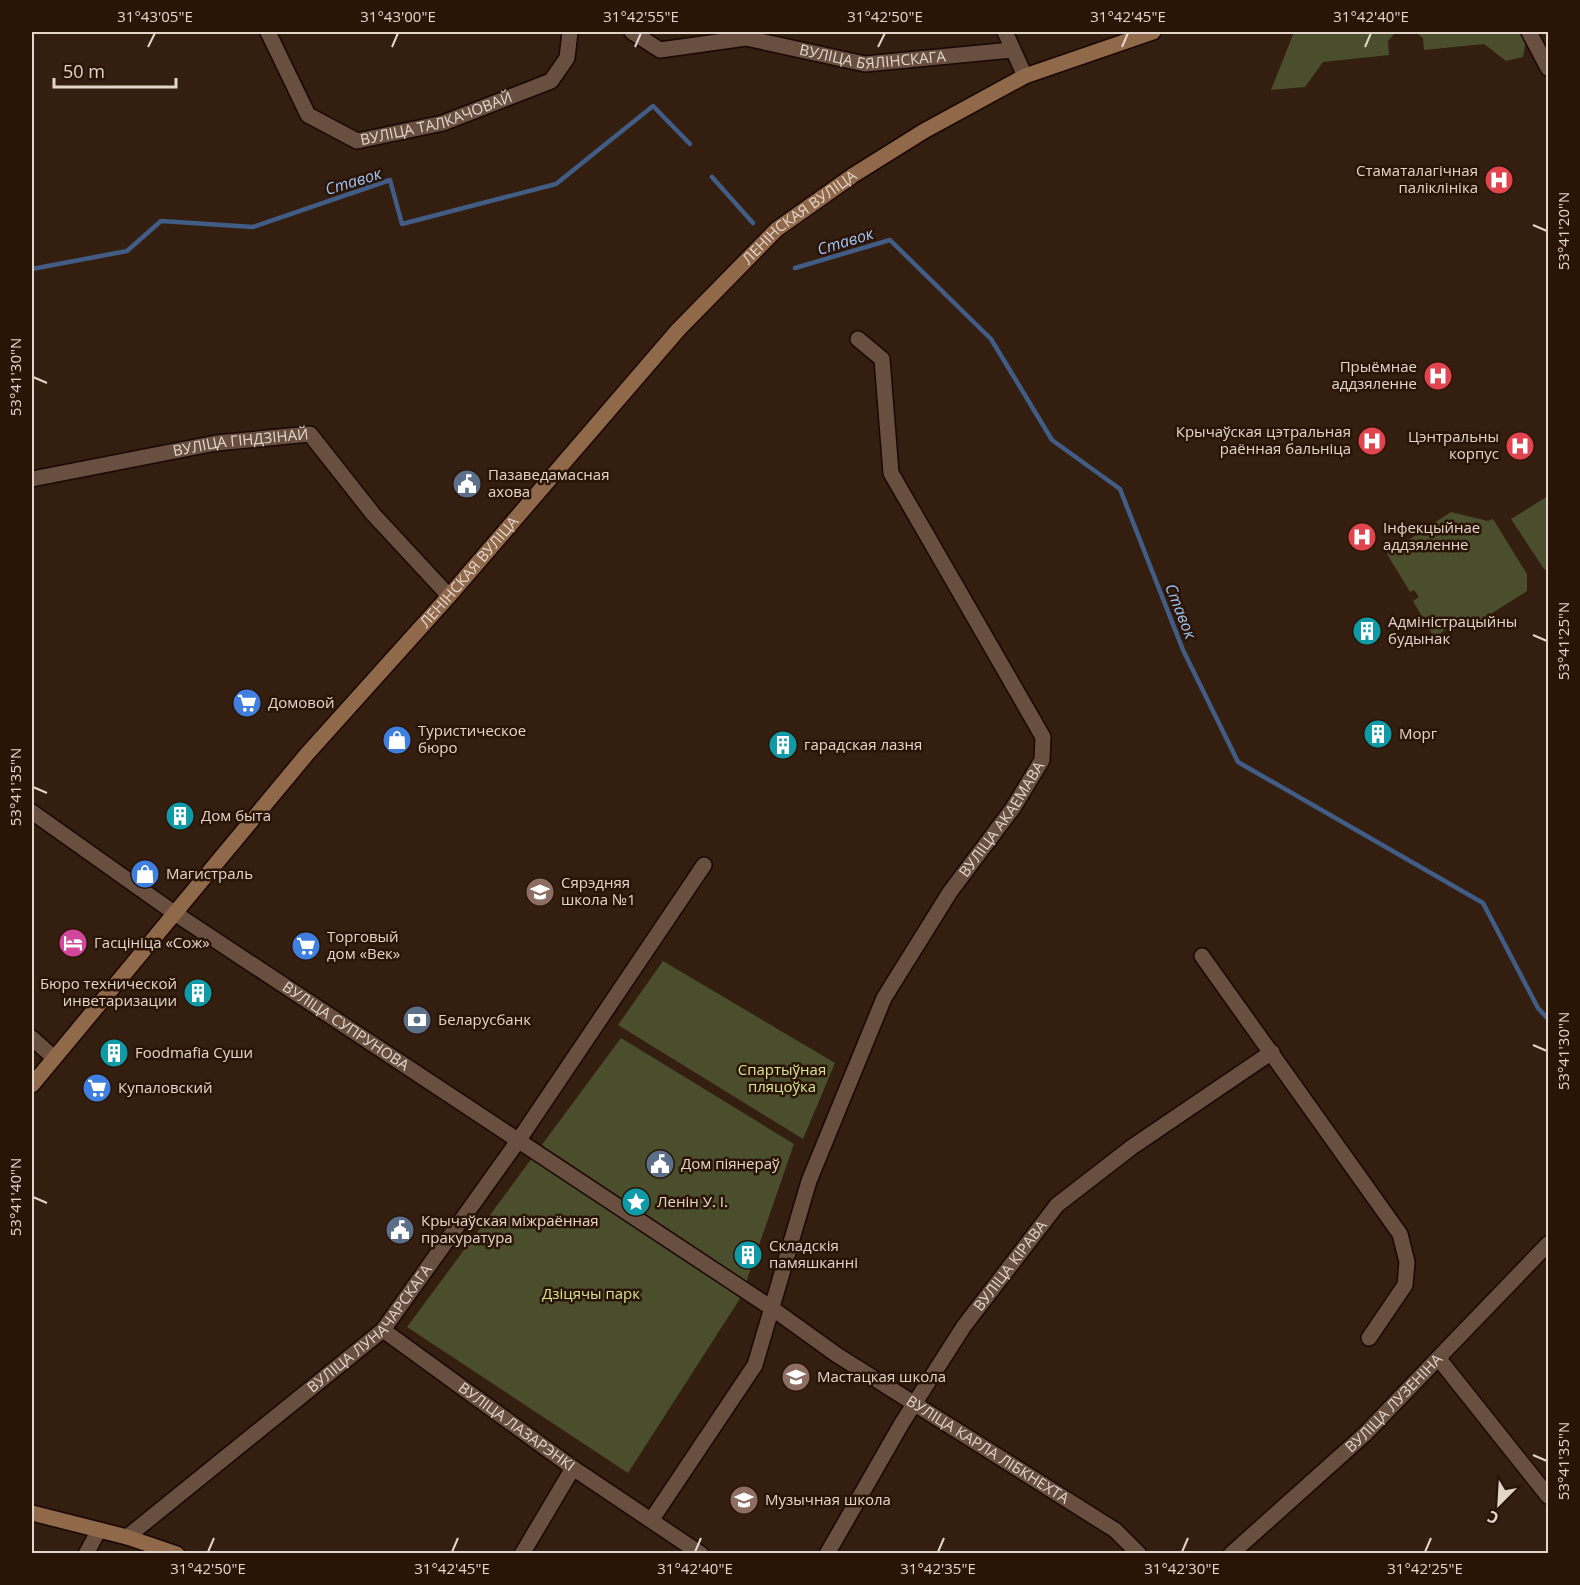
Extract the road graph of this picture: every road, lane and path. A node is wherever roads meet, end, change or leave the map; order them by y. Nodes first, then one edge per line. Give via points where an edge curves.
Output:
1 (268, 32) edge
2 (570, 32) edge
3 (632, 32) edge
4 (1005, 32) edge
5 (1153, 32) edge
6 (1529, 32) edge
7 (745, 35) edge
8 (1012, 50) junction
9 (1548, 68) edge
10 (1025, 76) junction
11 (858, 339) dead end
12 (32, 479) edge
13 (449, 596) junction
14 (32, 812) edge
15 (704, 865) dead end
16 (173, 912) junction
17 (1202, 956) dead end
18 (32, 1038) edge
19 (1272, 1052) junction
20 (54, 1058) junction
21 (32, 1085) edge
22 (518, 1141) junction
23 (1548, 1244) edge
24 (773, 1309) junction
25 (383, 1330) junction
26 (1369, 1338) dead end
27 (1439, 1359) junction
28 (914, 1404) junction
29 (573, 1468) junction
30 (1548, 1496) edge
31 (32, 1513) edge
32 (652, 1520) junction
33 (99, 1530) junction
34 (127, 1537) junction
35 (86, 1554) edge
36 (177, 1554) edge
37 (522, 1554) edge
38 (700, 1554) edge
39 (827, 1554) edge
40 (1139, 1554) edge
41 (1231, 1554) edge

1 - 2 street, ВУЛІЦА ТАЛКАЧОВАЙ via 308,115 357,141 443,123 551,81 567,58
3 - 7 street, ВУЛІЦА БЯЛІНСКАГА via 660,50
4 - 8 street
5 - 10 main road, ЛЕНІНСКАЯ ВУЛІЦА
6 - 9 street
7 - 8 street, ВУЛІЦА БЯЛІНСКАГА via 865,64
8 - 10 street
10 - 13 main road, ЛЕНІНСКАЯ ВУЛІЦА via 924,131 777,230 678,330
11 - 24 street, ВУЛІЦА АКАЕМАВА via 882,359 891,473 1043,737 1042,760 1013,808 950,892 884,998 809,1181
12 - 13 street, ВУЛІЦА ГІНДЗІНАЙ via 216,443 309,434 373,514
13 - 16 main road, ЛЕНІНСКАЯ ВУЛІЦА via 307,754
14 - 16 street, ВУЛІЦА СУПРУНОВА
15 - 22 street, ВУЛІЦА ЛУНАЧАРСКАГА
16 - 20 main road, ЛЕНІНСКАЯ ВУЛІЦА
16 - 22 street, ВУЛІЦА СУПРУНОВА
17 - 19 street
18 - 20 street
19 - 26 street via 1400,1234 1407,1262 1405,1285
19 - 28 street, ВУЛІЦА КІРАВА via 1149,1134 1057,1205 964,1326
20 - 21 main road, ЛЕНІНСКАЯ ВУЛІЦА
22 - 24 street, ВУЛІЦА СУПРУНОВА
22 - 25 street, ВУЛІЦА ЛУНАЧАРСКАГА
23 - 27 street, ВУЛІЦА ЛУЗЕНІНА
24 - 28 street, ВУЛІЦА КАРЛА ЛІБКНЕХТА
24 - 32 street, ВУЛІЦА АКАЕМАВА via 755,1365
25 - 29 street, ВУЛІЦА ЛАЗАРЭНКІ
25 - 34 street, ВУЛІЦА ЛУНАЧАРСКАГА
27 - 30 street
27 - 41 street, ВУЛІЦА ЛУЗЕНІНА via 1365,1434
28 - 39 street, ВУЛІЦА КІРАВА
28 - 40 street, ВУЛІЦА КАРЛА ЛІБКНЕХТА via 1115,1530
29 - 32 street, ВУЛІЦА ЛАЗАРЭНКІ
29 - 37 street
31 - 33 main road
32 - 38 street, ВУЛІЦА ЛАЗАРЭНКІ
33 - 34 main road
33 - 35 street
34 - 36 main road

